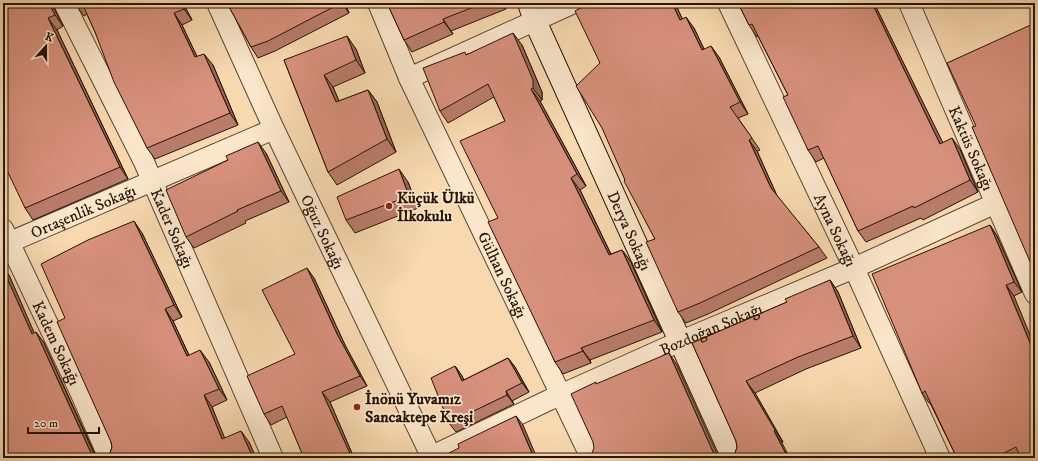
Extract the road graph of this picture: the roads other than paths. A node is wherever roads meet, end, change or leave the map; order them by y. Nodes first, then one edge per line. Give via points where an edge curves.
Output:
1 (64, 3) edge
2 (217, 3) edge
3 (378, 3) edge
4 (574, 3) edge
5 (728, 3) edge
6 (908, 3) edge
7 (532, 12) edge
8 (409, 78) junction
9 (274, 130) junction
10 (152, 182) junction
11 (996, 203) junction
12 (5, 239) edge
13 (854, 268) junction
14 (1035, 294) edge
15 (681, 341) junction
16 (561, 395) junction
17 (431, 457) edge
18 (109, 458) edge
19 (273, 458) edge
20 (591, 458) edge
21 (733, 458) edge
22 (940, 458) edge

1 - 10 street, Kader Sokağı
2 - 9 street, Oğuz Sokağı
3 - 8 street, Gülhan Sokağı
4 - 7 street
5 - 13 street, Ayna Sokağı
6 - 11 street, Kaktüs Sokağı
7 - 8 street
7 - 15 street, Derya Sokağı
8 - 16 street, Gülhan Sokağı
9 - 10 street, Ortaşenlik Sokağı
9 - 17 street, Oğuz Sokağı
10 - 12 street, Ortaşenlik Sokağı
10 - 19 street, Kader Sokağı
11 - 13 street, Bozdoğan Sokağı
11 - 14 street, Kaktüs Sokağı
12 - 18 street, Kadem Sokağı via 81,394
13 - 15 street, Bozdoğan Sokağı
13 - 22 street, Ayna Sokağı
15 - 16 street, Bozdoğan Sokağı
15 - 21 street, Derya Sokağı
16 - 17 street, Bozdoğan Sokağı
16 - 20 street, Gülhan Sokağı

